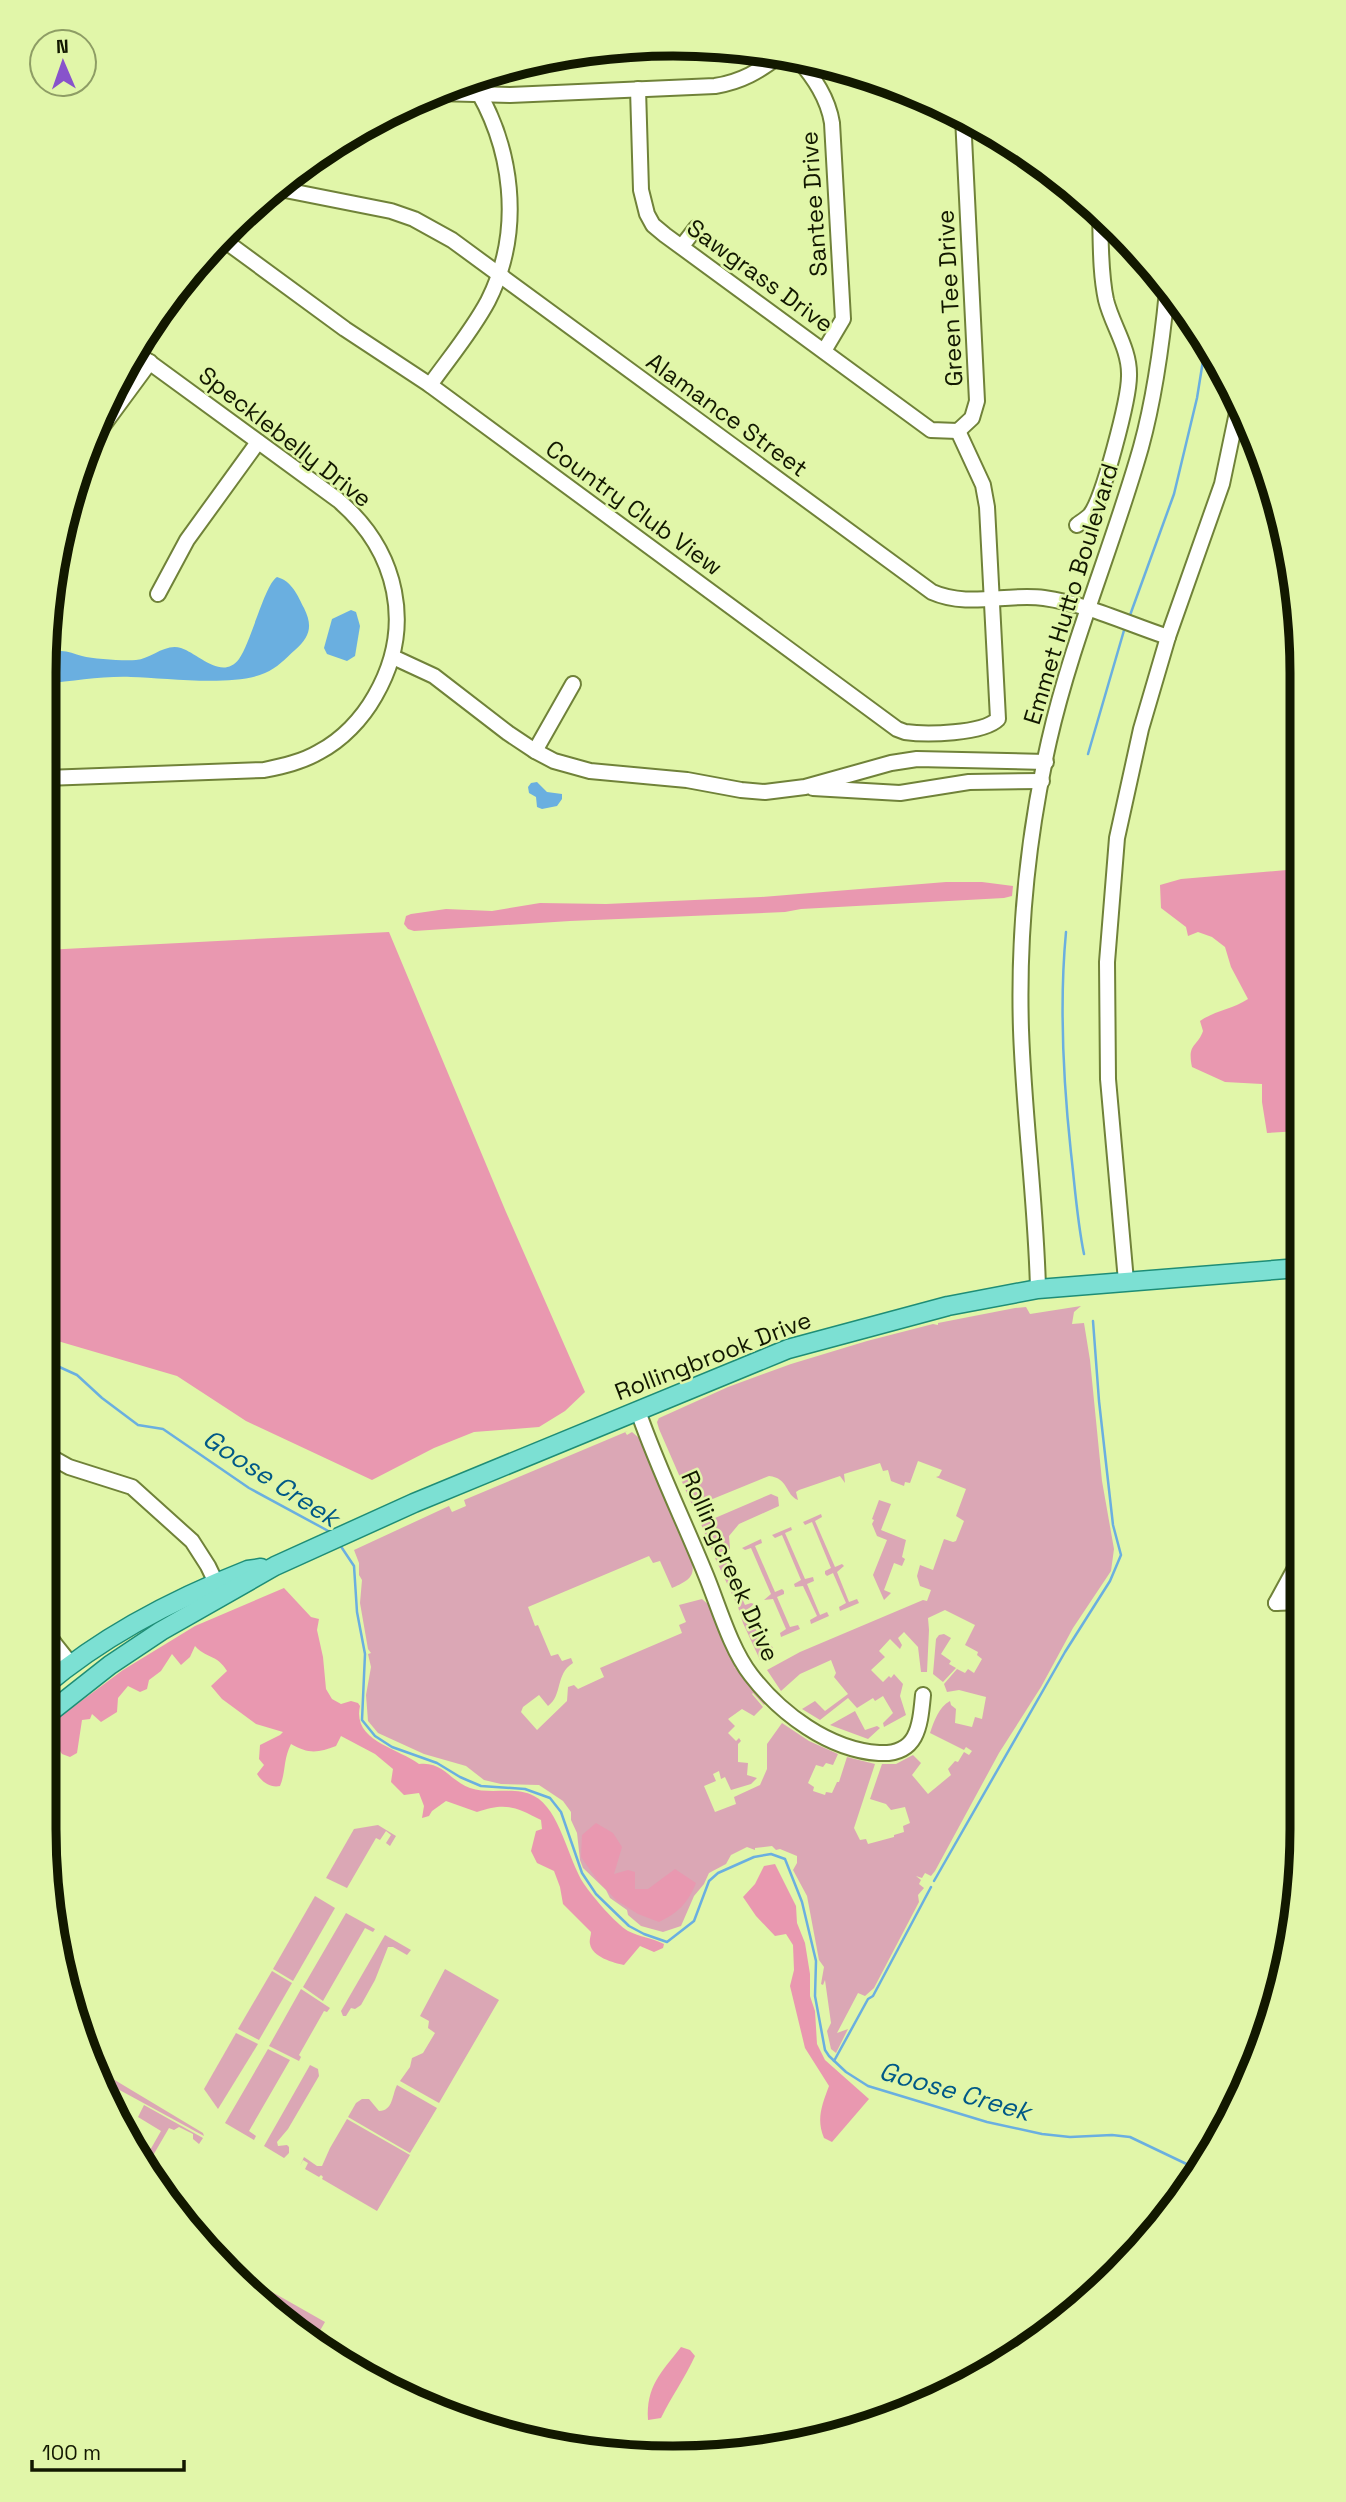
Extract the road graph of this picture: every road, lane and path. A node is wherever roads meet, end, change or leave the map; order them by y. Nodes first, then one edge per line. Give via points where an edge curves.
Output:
1 (768, 64) edge
2 (807, 71) edge
3 (477, 88) edge
4 (638, 89) junction
5 (461, 94) edge
6 (481, 95) junction
7 (964, 129) edge
8 (289, 191) edge
9 (696, 228) dead end
10 (1105, 233) edge
11 (230, 244) edge
12 (682, 246) junction
13 (499, 275) junction
14 (1166, 302) edge
15 (824, 351) junction
16 (143, 357) edge
17 (150, 362) junction
18 (430, 386) junction
19 (117, 407) edge
20 (1235, 419) edge
21 (958, 431) junction
22 (258, 442) junction
23 (1077, 525) dead end
24 (158, 594) dead end
25 (992, 599) junction
26 (1086, 610) junction
27 (1168, 636) junction
28 (393, 657) junction
29 (573, 684) dead end
30 (535, 751) junction
31 (1046, 762) junction
32 (56, 778) edge
33 (1042, 781) junction
34 (804, 787) junction
35 (1290, 1269) edge
36 (1126, 1281) junction
37 (1038, 1289) junction
38 (638, 1411) junction
39 (56, 1460) edge
40 (1290, 1577) edge
41 (219, 1590) junction
42 (1290, 1602) edge
43 (56, 1653) edge
44 (70, 1663) junction
45 (56, 1675) edge
46 (56, 1694) edge
47 (923, 1695) dead end
48 (56, 1708) edge

1 - 4 street via 741,80 715,86
2 - 15 street, Santee Drive via 828,105 832,123 843,319
3 - 6 street
4 - 6 street
4 - 12 street, Sawgrass Drive via 644,204 653,225
5 - 6 street
6 - 13 street via 506,162 509,226
7 - 21 street, Green Tee Drive via 977,401 972,418
8 - 13 street, Alamance Street via 414,219
9 - 12 street
10 - 23 street via 1107,303 1129,376 1099,497
11 - 18 street, Country Club View
12 - 15 street, Sawgrass Drive
13 - 18 street via 487,301
13 - 25 street, Alamance Street via 919,584 953,599
14 - 26 street, Emmet Hutto Boulevard via 1142,444
15 - 21 street, Sawgrass Drive via 931,430
16 - 17 street, Specklebelly Drive
17 - 19 street
17 - 22 street, Specklebelly Drive
18 - 25 street, Country Club View via 897,729 912,733 975,729 998,719
20 - 27 street via 1222,484
21 - 25 street via 983,485
22 - 24 street via 187,540
22 - 28 street, Specklebelly Drive via 338,500 374,540 389,571 397,605
25 - 26 street, Alamance Street via 1044,598
26 - 27 street, Alamance Street
26 - 31 street, Emmet Hutto Boulevard
27 - 36 street via 1117,838 1107,962 1108,1098
28 - 30 street via 434,676
28 - 32 street, Specklebelly Drive via 368,708 343,736 319,753 288,765 264,770
29 - 30 street
30 - 34 street via 590,771 687,779 741,790 773,792
31 - 33 street, Emmet Hutto Boulevard
31 - 34 street via 917,759
33 - 34 street via 968,782 900,793
33 - 37 street, Emmet Hutto Boulevard via 1027,864 1021,981
35 - 36 main road, Rollingbrook Drive
36 - 37 main road, Rollingbrook Drive
37 - 38 main road, Rollingbrook Drive via 948,1306 788,1349
38 - 41 main road, Rollingbrook Drive via 275,1566 247,1570
38 - 47 street, Rollingcreek Drive via 731,1636 746,1667 769,1695 825,1737 889,1753 911,1743
39 - 41 street via 132,1488 192,1541
40 - 42 street via 1276,1603
41 - 44 main road via 168,1604
41 - 48 main road
43 - 44 street
44 - 45 main road
44 - 46 main road via 70,1678

